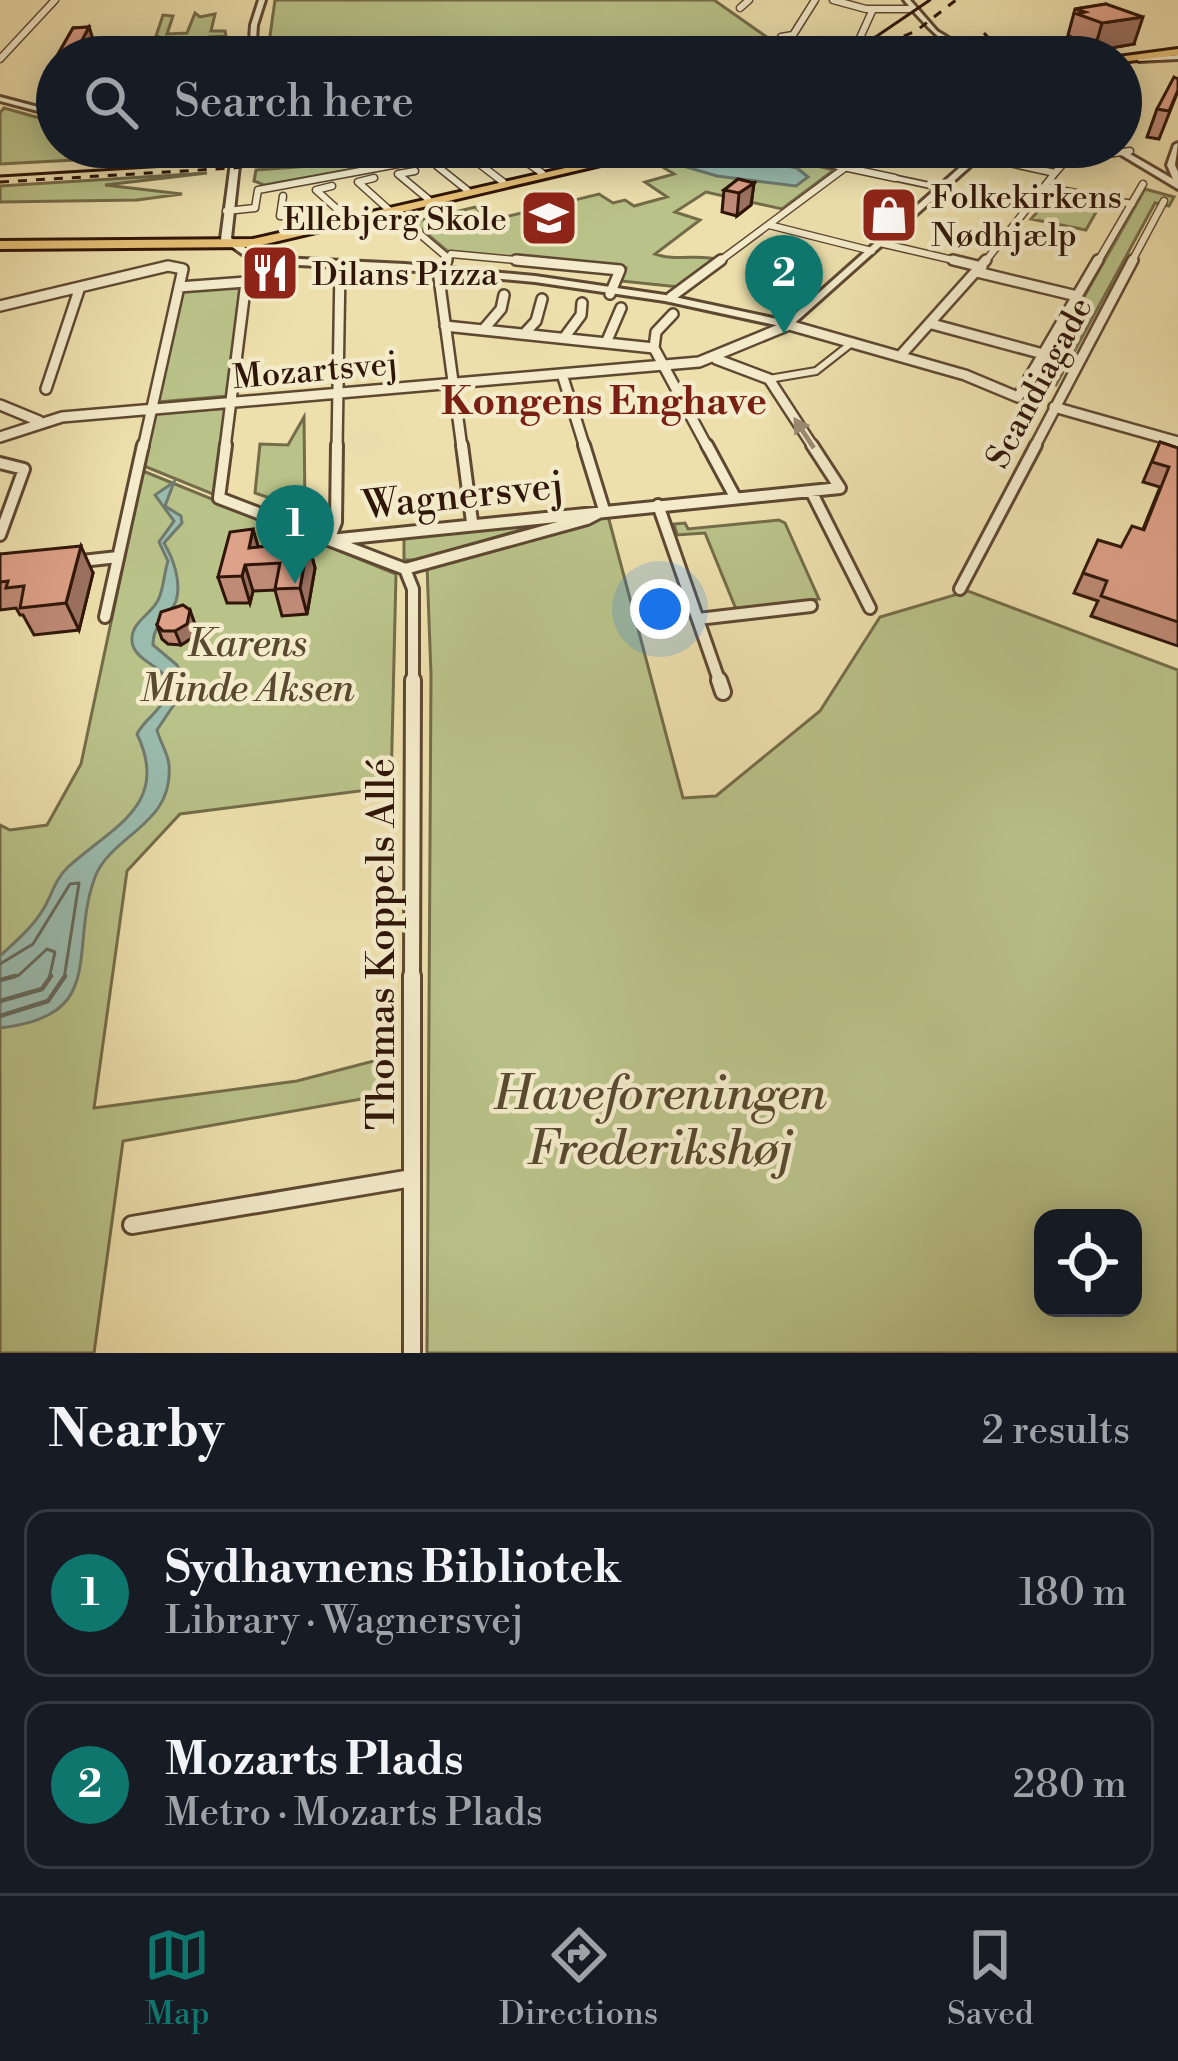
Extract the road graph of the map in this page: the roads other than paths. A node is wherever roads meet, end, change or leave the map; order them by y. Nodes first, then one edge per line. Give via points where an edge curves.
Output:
1 (56, 0) edge
2 (262, 0) edge
3 (748, 0) edge
4 (815, 0) edge
5 (833, 0) edge
6 (896, 0) edge
7 (907, 0) edge
8 (740, 8) dead end
9 (873, 9) junction
10 (901, 10) junction
11 (912, 10) junction
12 (0, 34) edge
13 (22, 34) junction
14 (793, 35) dead end
15 (256, 36) edge
16 (861, 36) edge
17 (929, 36) edge
18 (940, 36) edge
19 (1178, 54) edge
20 (1142, 58) edge
21 (0, 59) edge
22 (1142, 59) edge
23 (0, 99) edge
24 (36, 108) edge
25 (1178, 145) edge
26 (1142, 161) edge
27 (233, 168) edge
28 (377, 168) edge
29 (440, 168) edge
30 (485, 168) edge
31 (535, 168) edge
32 (562, 168) edge
33 (578, 168) edge
34 (845, 168) edge
35 (850, 168) edge
36 (965, 168) edge
37 (1031, 168) edge
38 (1059, 168) edge
39 (415, 171) dead end
40 (542, 173) junction
41 (1055, 173) junction
42 (374, 178) dead end
43 (895, 178) joint
44 (1177, 181) edge
45 (503, 182) junction
46 (1143, 184) dead end
47 (332, 186) dead end
48 (1046, 187) junction
49 (942, 188) junction
50 (467, 190) junction
51 (283, 196) dead end
52 (428, 200) junction
53 (1164, 201) dead end
54 (1132, 204) junction
55 (391, 210) junction
56 (226, 211) junction
57 (347, 218) junction
58 (769, 225) junction
59 (305, 228) junction
60 (0, 242) edge
61 (229, 242) junction
62 (876, 247) junction
63 (448, 258) junction
64 (274, 261) junction
65 (340, 268) junction
66 (980, 270) junction
67 (440, 275) junction
68 (246, 282) junction
69 (179, 286) junction
70 (80, 287) junction
71 (611, 292) junction
72 (504, 295) dead end
73 (1077, 296) junction
74 (671, 297) junction
75 (542, 299) dead end
76 (582, 303) dead end
77 (0, 307) edge
78 (621, 308) dead end
79 (673, 314) dead end
80 (932, 324) junction
81 (789, 325) junction
82 (445, 326) junction
83 (482, 330) junction
84 (524, 334) junction
85 (564, 338) junction
86 (853, 342) junction
87 (606, 343) junction
88 (654, 348) junction
89 (1043, 353) junction
90 (901, 356) junction
91 (715, 358) junction
92 (663, 365) junction
93 (562, 374) junction
94 (769, 379) junction
95 (453, 384) junction
96 (46, 388) dead end
97 (338, 394) junction
98 (231, 403) junction
99 (0, 405) edge
100 (1054, 407) junction
101 (148, 410) junction
102 (39, 421) junction
103 (0, 436) edge
104 (1178, 442) edge
105 (0, 463) edge
106 (811, 491) junction
107 (735, 497) junction
108 (658, 505) junction
109 (604, 510) junction
110 (472, 522) junction
111 (0, 535) edge
112 (328, 540) junction
113 (118, 557) junction
114 (58, 563) edge
115 (405, 569) junction
116 (960, 589) dead end
117 (812, 606) dead end
118 (870, 608) dead end
119 (105, 617) dead end
120 (698, 619) junction
121 (723, 692) dead end
122 (412, 1178) junction
123 (132, 1225) dead end
124 (412, 1353) edge

1 - 13 street
2 - 15 street
3 - 8 street
4 - 14 street
5 - 9 street
6 - 10 street
7 - 11 street
9 - 10 street
9 - 16 street
10 - 11 street
10 - 17 street
11 - 18 street
12 - 13 street
13 - 21 street
19 - 20 main road
19 - 22 main road
23 - 24 street
25 - 44 street
26 - 44 street
27 - 56 street
28 - 56 street via 258,190 256,211
29 - 50 street
30 - 45 street
31 - 40 street
32 - 40 main road
33 - 55 main road
34 - 58 street
35 - 43 street
36 - 49 street
37 - 41 street
38 - 41 street
39 - 52 street via 398,174
40 - 45 main road
41 - 48 street
42 - 55 street via 358,182
43 - 49 street
45 - 50 main road
46 - 54 street, Scandiagade
47 - 57 street via 316,190
48 - 54 street
48 - 66 street
49 - 62 street
50 - 52 main road
51 - 59 street via 280,216
52 - 55 main road
53 - 100 street, Scandiagade
54 - 73 street, Scandiagade
55 - 57 main road
55 - 61 main road
55 - 63 street
56 - 61 street
57 - 59 main road
58 - 62 street, Scandiagade
58 - 74 street
59 - 61 main road
60 - 61 main road
61 - 64 street
62 - 66 street, Scandiagade
62 - 81 street
63 - 67 street
63 - 71 street via 620,270
64 - 65 street
64 - 67 street
64 - 68 street
65 - 67 street
65 - 97 street
66 - 73 street, Scandiagade
66 - 80 street
67 - 71 street
67 - 82 street
68 - 69 street
68 - 98 street
69 - 70 street via 182,267
69 - 101 street
70 - 77 street
70 - 96 street
71 - 74 street
72 - 83 street
73 - 89 street, Scandiagade
74 - 81 street
75 - 84 street
76 - 85 street
78 - 87 street
79 - 88 street via 656,332
80 - 89 street, Scandiagade
80 - 90 street
81 - 86 street
81 - 91 street
82 - 83 street
82 - 95 street
83 - 84 street
84 - 85 street
85 - 87 street
86 - 90 street
86 - 94 street via 814,372
87 - 88 street
88 - 92 street
89 - 90 street, Scandiagade via 1018,397
91 - 92 street, Mozartsvej
91 - 94 street
92 - 93 street, Mozartsvej
92 - 107 street
93 - 95 street, Mozartsvej
93 - 109 street
106 -> 94 street, Wagnersvej via 840,488
95 - 97 street, Mozartsvej
95 - 110 street
97 - 98 street, Mozartsvej
97 - 112 street via 336,522
98 - 101 street, Mozartsvej
98 - 112 street, Wagnersvej via 219,498
99 - 102 street
100 - 104 street
100 - 116 street, Scandiagade
101 - 102 street, Mozartsvej
101 - 113 street
102 - 103 street, Mozartsvej
105 - 111 street via 24,469
106 - 107 street, Wagnersvej
106 - 118 street
107 - 108 street, Wagnersvej
108 - 109 street, Wagnersvej
108 - 120 street
109 - 110 street, Wagnersvej
109 - 115 street, Wagnersvej
110 - 112 street, Wagnersvej
112 - 115 street, Wagnersvej
113 - 114 street
113 - 119 street
115 - 122 street, Thomas Koppels Allé via 413,589
117 - 120 street
120 - 121 street
122 - 123 street, Thomas Koppels Allé
122 - 124 street, Thomas Koppels Allé

